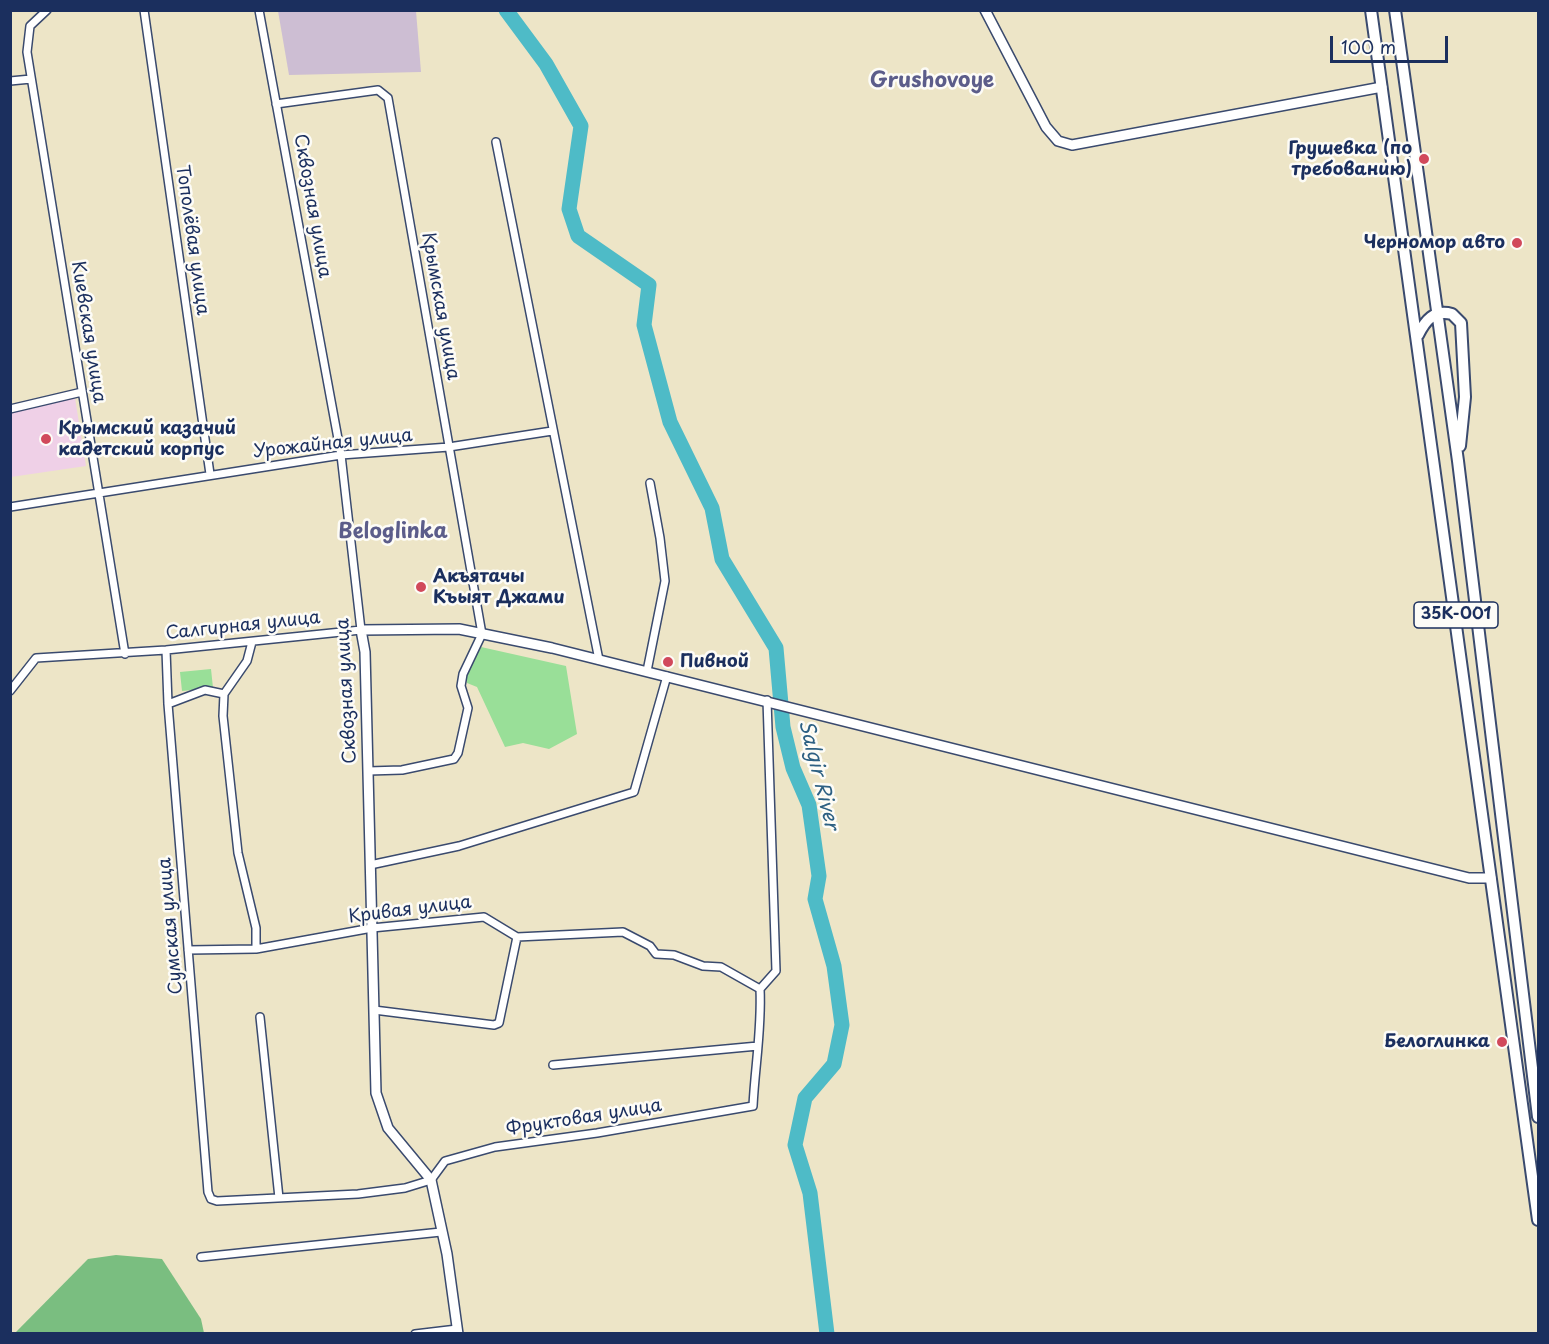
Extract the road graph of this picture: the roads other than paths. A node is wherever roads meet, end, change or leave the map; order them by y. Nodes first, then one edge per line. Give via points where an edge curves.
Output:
1 (47, 10) edge
2 (144, 10) edge
3 (259, 10) edge
4 (985, 10) edge
5 (1371, 10) edge
6 (1395, 10) edge
7 (31, 79) junction
8 (10, 81) edge
9 (1382, 87) junction
10 (276, 104) junction
11 (496, 142) dead end
12 (1442, 313) junction
13 (1418, 335) junction
14 (82, 392) junction
15 (10, 409) edge
16 (552, 431) junction
17 (449, 447) junction
18 (341, 455) junction
19 (1458, 461) junction
20 (210, 474) junction
21 (650, 483) dead end
22 (101, 494) junction
23 (10, 507) edge
24 (361, 630) junction
25 (482, 634) junction
26 (252, 642) junction
27 (166, 650) junction
28 (125, 654) junction
29 (599, 660) junction
30 (647, 671) junction
31 (667, 676) junction
32 (10, 691) edge
33 (224, 694) junction
34 (768, 700) junction
35 (168, 704) junction
36 (368, 771) junction
37 (370, 865) junction
38 (1491, 878) junction
39 (372, 928) junction
40 (517, 937) junction
41 (256, 949) junction
42 (188, 950) junction
43 (760, 989) junction
44 (374, 1010) junction
45 (260, 1017) dead end
46 (758, 1046) junction
47 (553, 1065) dead end
48 (1539, 1117) edge
49 (431, 1180) junction
50 (279, 1198) junction
51 (1539, 1220) edge
52 (441, 1232) junction
53 (201, 1257) dead end
54 (458, 1331) edge
55 (415, 1334) edge

1 - 7 street, Киевская улица via 30,26 27,52
2 - 20 street, Тополёвая улица
3 - 10 street, Сквозная улица
4 - 9 main road via 1046,127 1064,144
5 - 9 main road, 35К-001
6 - 12 main road via 1434,291
7 - 8 street
7 - 14 street, Киевская улица
9 - 13 main road, 35К-001
10 - 17 street, Крымская улица via 378,90 388,98
10 - 18 street, Сквозная улица
11 - 16 street
12 - 13 main road via 1425,322
12 - 19 main road, 35К-001
12 - 19 main road via 1459,320 1464,332 1465,397
13 - 38 main road, 35К-001
14 - 15 street
14 - 22 street, Киевская улица
16 - 17 street, Урожайная улица
16 - 29 street
17 - 18 street, Урожайная улица
17 - 25 street, Крымская улица
18 - 20 street, Урожайная улица
18 - 24 street, Сквозная улица
19 - 48 main road, 35К-001
20 - 22 street, Урожайная улица
21 - 30 street via 665,580
22 - 23 street, Урожайная улица
22 - 28 street, Киевская улица
24 - 25 main road, Салгирная улица via 459,629
24 - 26 street, Салгирная улица
24 - 36 main road, Сквозная улица
25 - 29 main road, Салгирная улица
25 - 36 street via 463,674 461,686 468,708 454,759 402,770
26 - 27 street, Салгирная улица
26 - 33 street via 247,661
27 - 28 street, Салгирная улица
27 - 35 street, Сумская улица
28 - 32 street, Салгирная улица via 36,658
29 - 30 main road, Салгирная улица
30 - 31 main road, Салгирная улица
31 - 34 main road, Салгирная улица
31 - 37 street via 634,792 459,846
33 - 35 street via 205,690
33 - 41 street via 238,853 256,928
34 - 38 main road, Салгирная улица via 1469,878
34 - 43 street via 776,971
35 - 42 street, Сумская улица
36 - 37 main road, Сквозная улица
37 - 39 main road, Сквозная улица
38 - 51 main road, 35К-001
39 - 40 street, Кривая улица via 484,917
39 - 41 street, Кривая улица
39 - 44 main road, Сквозная улица
40 - 43 street via 623,932 657,954 720,967
40 - 44 street via 499,1023
41 - 42 street, Кривая улица
42 - 50 street, Сумская улица via 208,1192 211,1199 218,1201
43 - 46 street via 762,1018
44 - 49 main road, Сквозная улица via 374,1074 381,1110 397,1143
45 - 50 street
46 - 47 street
46 - 49 street, Фруктовая улица via 753,1106 495,1147 445,1161
49 - 50 street via 358,1194
49 - 52 main road
52 - 53 street
52 - 54 main road
54 - 55 street

